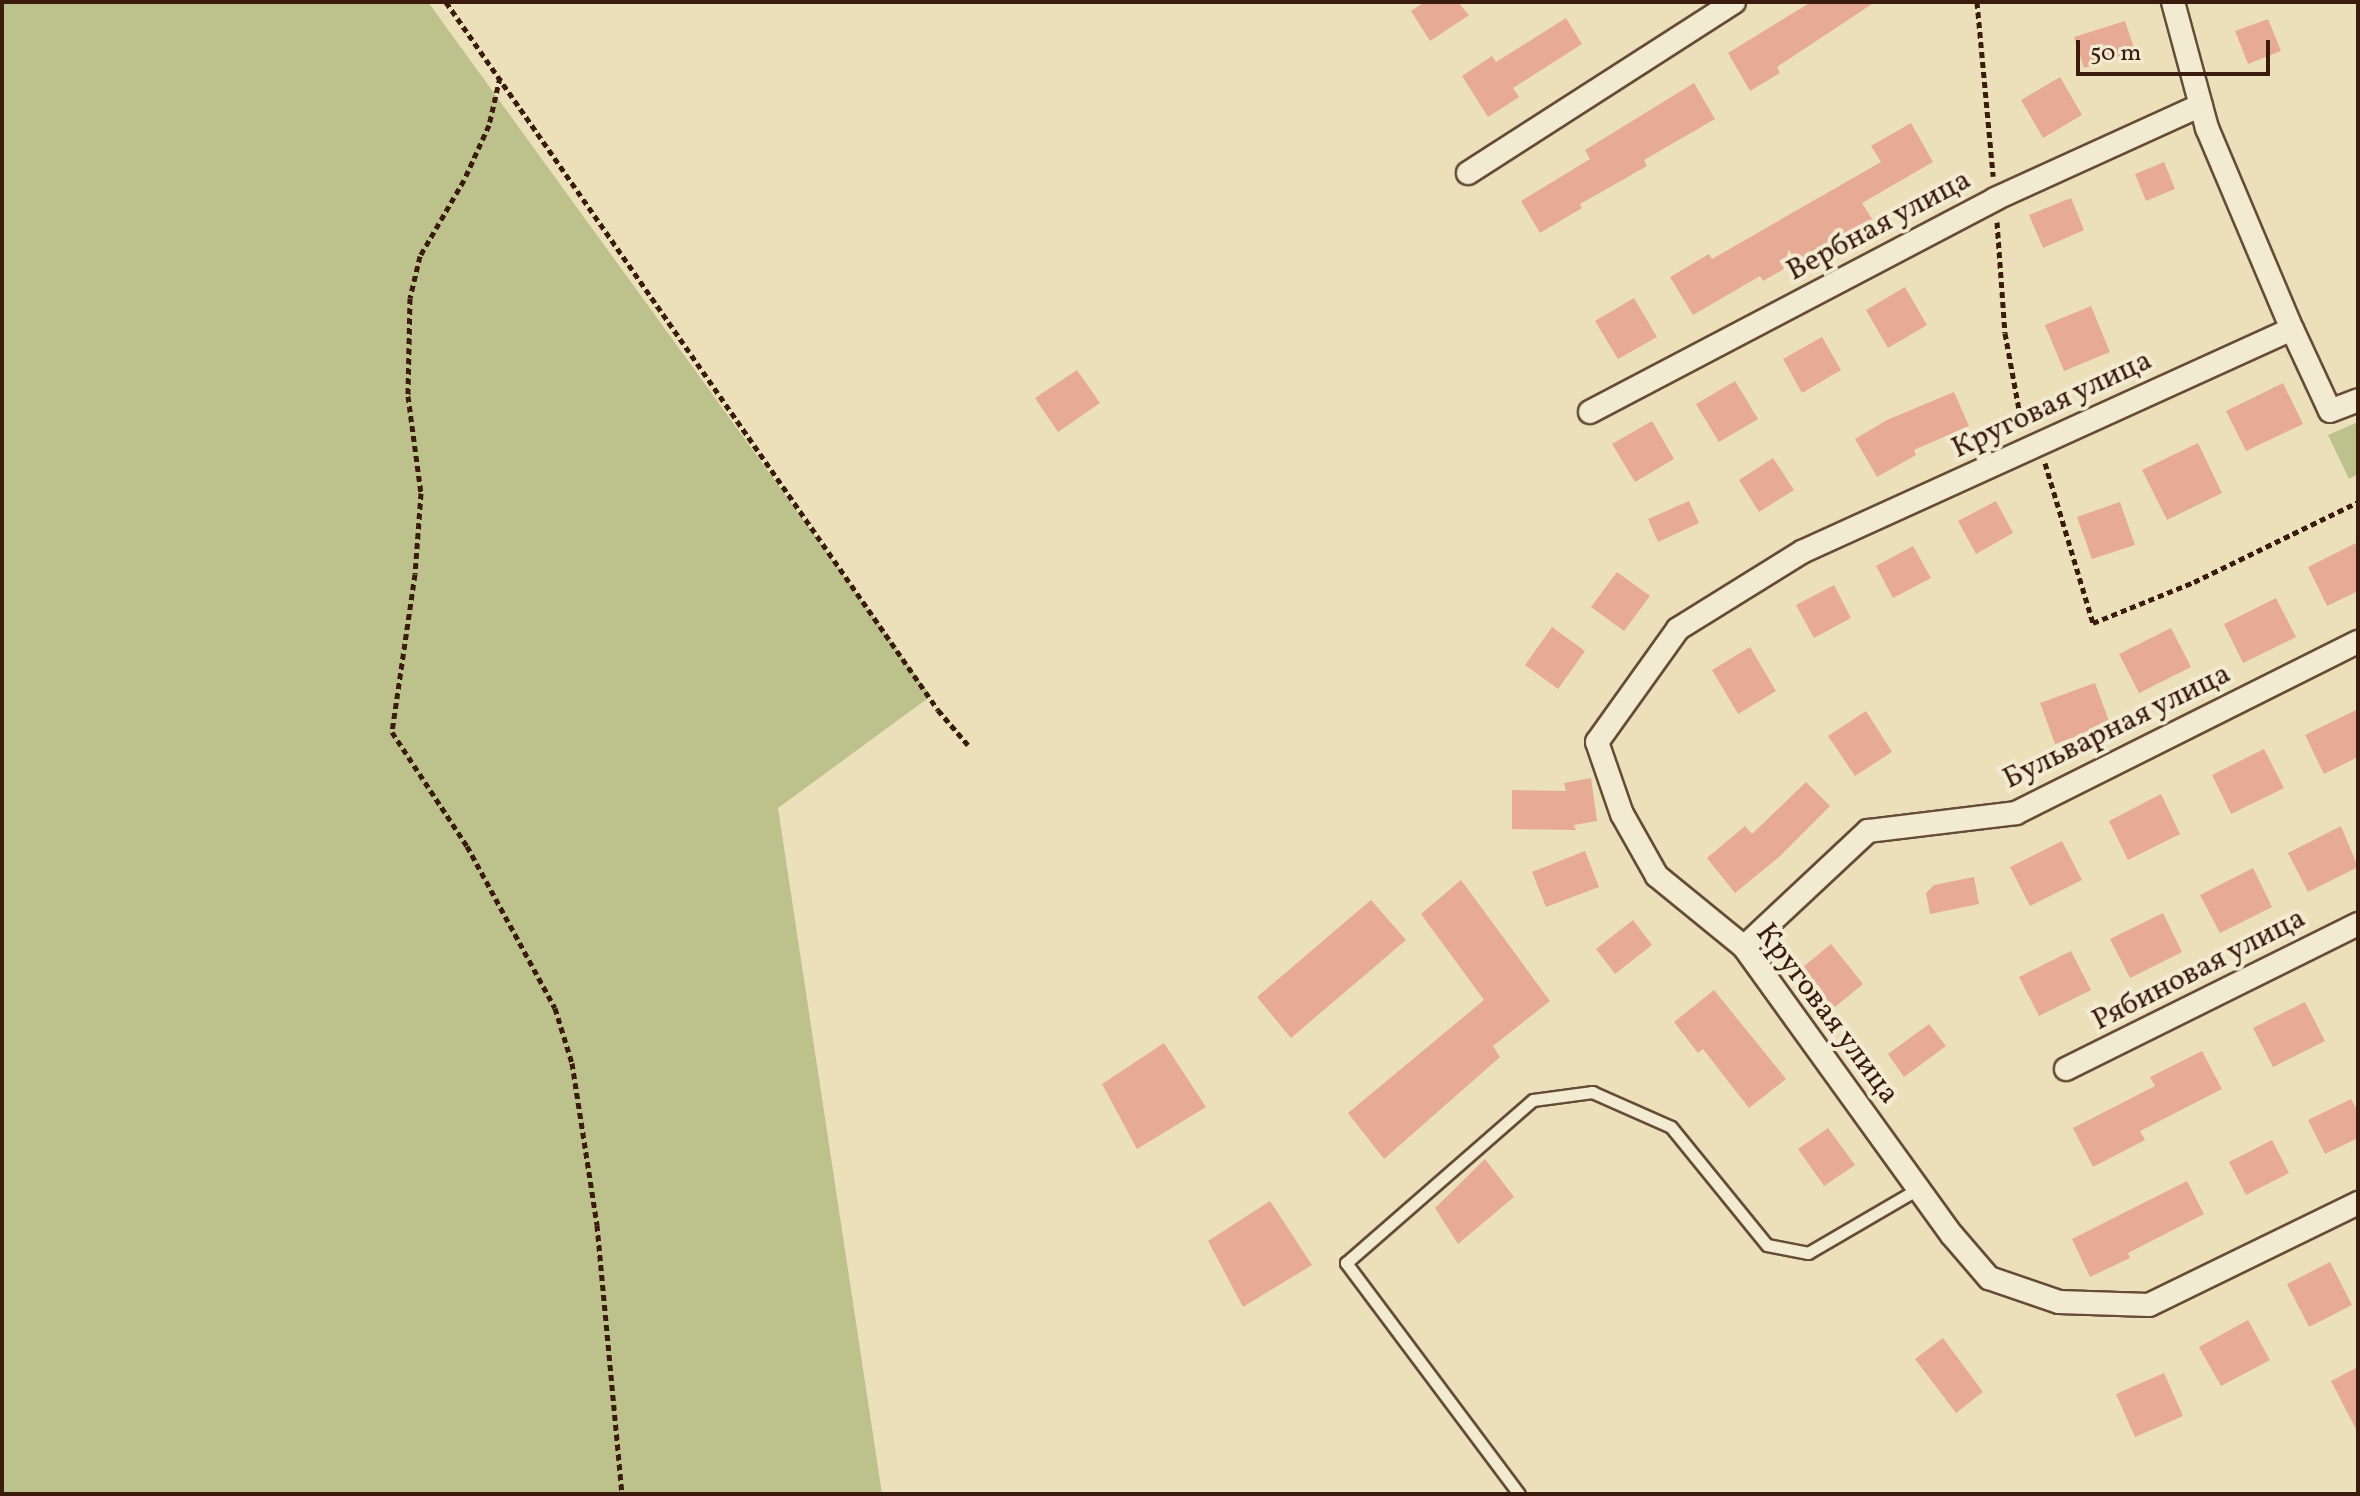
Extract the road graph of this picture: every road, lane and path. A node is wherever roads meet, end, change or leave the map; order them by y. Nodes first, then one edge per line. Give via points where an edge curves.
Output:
1 (446, 2) edge
2 (1734, 2) edge
3 (2173, 2) edge
4 (500, 77) junction
5 (2201, 105) junction
6 (1468, 173) dead end
7 (2292, 329) junction
8 (2358, 400) edge
9 (1590, 412) dead end
10 (2040, 444) junction
11 (2358, 502) edge
12 (2358, 642) edge
13 (968, 745) dead end
14 (2358, 924) edge
15 (1744, 947) junction
16 (2066, 1069) dead end
17 (1918, 1189) junction
18 (2355, 1211) edge
19 (622, 1494) edge
20 (1519, 1494) edge

1 - 4 path
2 - 6 street
3 - 5 street
4 - 13 path via 938,710
4 - 19 path via 489,125 420,256 410,298 408,396 421,493 392,732 467,846 555,1008 572,1063 597,1225
5 - 7 street
5 - 9 street, Вербная улица via 1995,199
7 - 8 street via 2330,411
7 - 10 street, Круговая улица
10 - 11 path via 2093,623 2194,582
10 - 15 street, Круговая улица via 1802,552 1678,629 1597,742 1622,814 1657,876
12 - 15 street, Бульварная улица via 2016,813 1868,831
14 - 16 street, Рябиновая улица
15 - 17 street, Круговая улица
17 - 18 street, Круговая улица via 1989,1278 2059,1302 2149,1305
17 - 20 lane via 1808,1253 1767,1245 1671,1127 1592,1092 1533,1100 1346,1263

